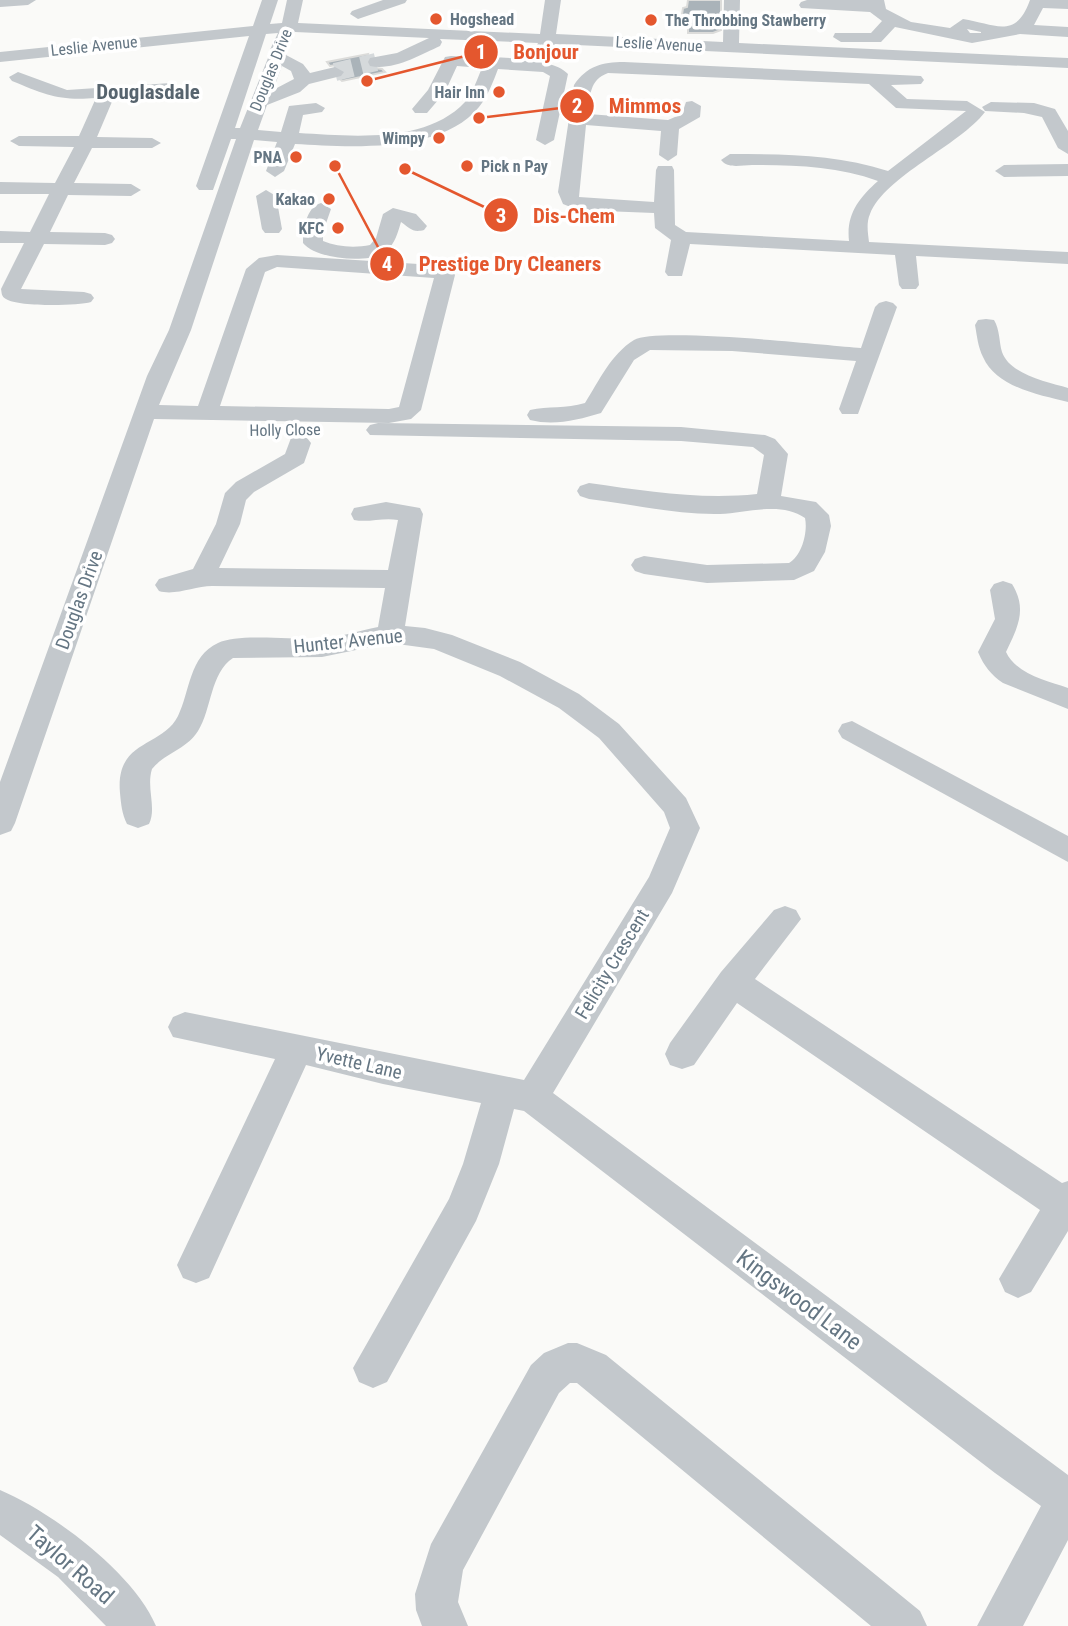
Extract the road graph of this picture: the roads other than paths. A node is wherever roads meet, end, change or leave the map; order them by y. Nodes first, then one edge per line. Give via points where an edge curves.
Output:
1 (28, 0) edge
2 (270, 0) edge
3 (295, 0) edge
4 (544, 0) edge
5 (553, 0) edge
6 (732, 0) edge
7 (0, 2) edge
8 (385, 2) edge
9 (876, 3) edge
10 (1068, 4) edge
11 (807, 5) dead end
12 (1032, 12) edge
13 (358, 15) dead end
14 (892, 20) junction
15 (287, 31) junction
16 (973, 31) junction
17 (1068, 32) edge
18 (383, 35) junction
19 (782, 35) dead end
20 (258, 38) junction
21 (876, 38) junction
22 (927, 39) dead end
23 (434, 42) junction
24 (540, 48) junction
25 (731, 48) junction
26 (19, 56) junction
27 (403, 56) junction
28 (0, 57) edge
29 (275, 57) junction
30 (451, 61) junction
31 (376, 62) tunnel mouth
32 (492, 63) junction
33 (1068, 63) edge
34 (955, 65) junction
35 (1068, 69) edge
36 (335, 72) tunnel mouth
37 (19, 76) junction
38 (874, 79) junction
39 (0, 80) edge
40 (915, 80) dead end
41 (299, 84) junction
42 (171, 88) dead end
43 (978, 92) junction
44 (107, 94) junction
45 (257, 103) junction
46 (692, 106) dead end
47 (316, 108) dead end
48 (295, 110) junction
49 (577, 119) junction
50 (419, 121) junction
51 (670, 126) junction
52 (224, 133) junction
53 (246, 134) junction
54 (288, 136) junction
55 (768, 138) dead end
56 (545, 139) dead end
57 (19, 141) dead end
58 (85, 143) junction
59 (152, 143) dead end
60 (1068, 148) edge
61 (771, 159) junction
62 (730, 160) dead end
63 (1068, 170) edge
64 (275, 171) dead end
65 (1004, 171) dead end
66 (892, 179) junction
67 (777, 183) dead end
68 (0, 188) edge
69 (62, 189) junction
70 (131, 190) dead end
71 (272, 203) dead end
72 (663, 208) junction
73 (321, 209) dead end
74 (417, 226) dead end
75 (887, 226) dead end
76 (272, 229) dead end
77 (0, 237) edge
78 (37, 238) junction
79 (681, 238) junction
80 (105, 239) dead end
81 (860, 247) junction
82 (898, 249) junction
83 (1068, 258) edge
84 (675, 272) dead end
85 (909, 285) dead end
86 (7, 296) edge
87 (84, 298) dead end
88 (886, 307) dead end
89 (986, 325) dead end
90 (869, 355) junction
91 (158, 376) junction
92 (1068, 395) edge
93 (850, 409) dead end
94 (207, 412) junction
95 (142, 422) junction
96 (432, 430) junction
97 (299, 443) dead end
98 (589, 491) dead end
99 (768, 501) junction
100 (363, 514) dead end
101 (644, 565) dead end
102 (204, 577) junction
103 (399, 579) junction
104 (167, 585) dead end
105 (1003, 590) dead end
106 (390, 634) junction
107 (1068, 698) edge
108 (852, 731) dead end
109 (138, 816) dead end
110 (0, 823) edge
111 (685, 828) joint
112 (1068, 850) edge
113 (785, 919) dead end
114 (733, 982) junction
115 (185, 1027) dead end
116 (297, 1048) junction
117 (682, 1054) dead end
118 (517, 1095) junction
119 (1066, 1201) edge
120 (196, 1265) dead end
121 (1018, 1279) dead end
122 (373, 1368) dead end
123 (1068, 1499) edge
124 (0, 1511) edge
125 (134, 1626) edge
126 (446, 1626) edge
127 (905, 1626) edge
128 (999, 1626) edge

1 - 7 street
2 - 20 street, Douglas Drive
3 - 15 street, Douglas Drive
4 - 24 street
5 - 24 street
6 - 25 street
8 - 13 street
9 - 11 street
9 - 14 street via 881,15
10 - 12 street
12 - 16 street
12 - 17 street
14 - 16 street via 930,31
14 - 21 street
15 - 18 street, Leslie Avenue
15 - 18 street, Leslie Avenue via 340,29
15 - 20 street, Leslie Avenue
15 - 29 street, Douglas Drive
16 - 43 street
18 - 23 street, Leslie Avenue
18 - 24 street, Leslie Avenue
18 - 27 street
19 - 21 street
20 - 26 street, Leslie Avenue
20 - 26 street, Leslie Avenue
20 - 52 street, Douglas Drive
21 - 22 street
23 - 24 street, Leslie Avenue
23 - 27 street
24 - 25 street, Leslie Avenue
24 - 32 street
24 - 34 street, Leslie Avenue
24 - 56 street via 559,74
25 - 34 street, Leslie Avenue
26 - 28 street, Leslie Avenue
26 - 37 street
27 - 30 street
27 - 31 street
29 - 41 street via 297,67 304,76
29 - 45 street, Douglas Drive
30 - 32 street
30 - 50 street
32 - 50 street via 471,106 450,121
33 - 43 street, Leslie Avenue
34 - 43 street, Leslie Avenue
35 - 43 street, Leslie Avenue
36 - 41 street
37 - 39 street
37 - 44 street via 57,93
38 - 40 street
38 - 43 street via 902,104
38 - 49 street via 603,68 585,81
41 - 45 street
41 - 48 street
42 - 44 street
43 - 60 street via 1048,113
43 - 66 street
44 - 58 street
45 - 53 street, Douglas Drive
46 - 51 street via 691,117
47 - 48 street
48 - 54 street
49 - 51 street
49 - 72 street via 568,192 571,202
50 - 54 street via 378,141
51 - 72 street
52 - 53 street
52 - 91 street, Douglas Drive via 190,240
53 - 54 street
53 - 91 street, Douglas Drive via 180,330
54 - 64 street
55 - 61 street
57 - 58 street
58 - 59 street
58 - 69 street
61 - 62 street
61 - 66 street via 839,162
61 - 67 street
63 - 65 street
66 - 81 street via 860,213
68 - 69 street
69 - 70 street
69 - 78 street
71 - 76 street
72 - 79 street via 665,228
73 - 74 street via 313,246 334,251 377,250 393,214 409,218
75 - 82 street
77 - 78 street
78 - 80 street
78 - 86 street
79 - 81 street
79 - 84 street
81 - 82 street
82 - 83 street
82 - 85 street
86 - 87 street
88 - 90 street
89 - 92 street via 998,365
90 - 93 street
90 - 96 street via 732,344 645,343 626,356 598,402 586,411 461,414 445,418
91 - 95 street, Douglas Drive
94 - 94 street via 406,413 445,275 289,262 260,264
94 - 95 street
95 - 96 street, Holly Close
95 - 110 street, Douglas Drive
96 - 99 street, Holly Close via 681,434 757,440 776,454
97 - 102 street via 296,458 234,498 228,524
98 - 99 street via 700,505
99 - 101 street via 817,514 815,544 800,569 707,574
100 - 103 street via 386,509 411,514
102 - 103 street
102 - 104 street
103 - 106 street
105 - 107 street via 1008,619 992,652 997,663 1012,676
106 - 109 street, Hunter Avenue via 322,648 228,649 218,653 209,664 187,725 141,761 135,774
106 - 111 street, Hunter Avenue via 443,642 510,669 569,701 609,731 676,806
108 - 112 street
111 - 118 street, Felicity Crescent via 661,884
113 - 114 street
114 - 117 street
114 - 119 street
115 - 116 street, Yvette Lane
116 - 118 street, Yvette Lane
116 - 120 street
118 - 122 street, Felicity Crescent via 463,1209
118 - 123 street, Kingswood Lane
119 - 121 street
123 - 128 street
124 - 125 street, Taylor Road via 64,1555
126 - 127 street via 435,1596 446,1559 536,1391 551,1372 568,1363 592,1369

